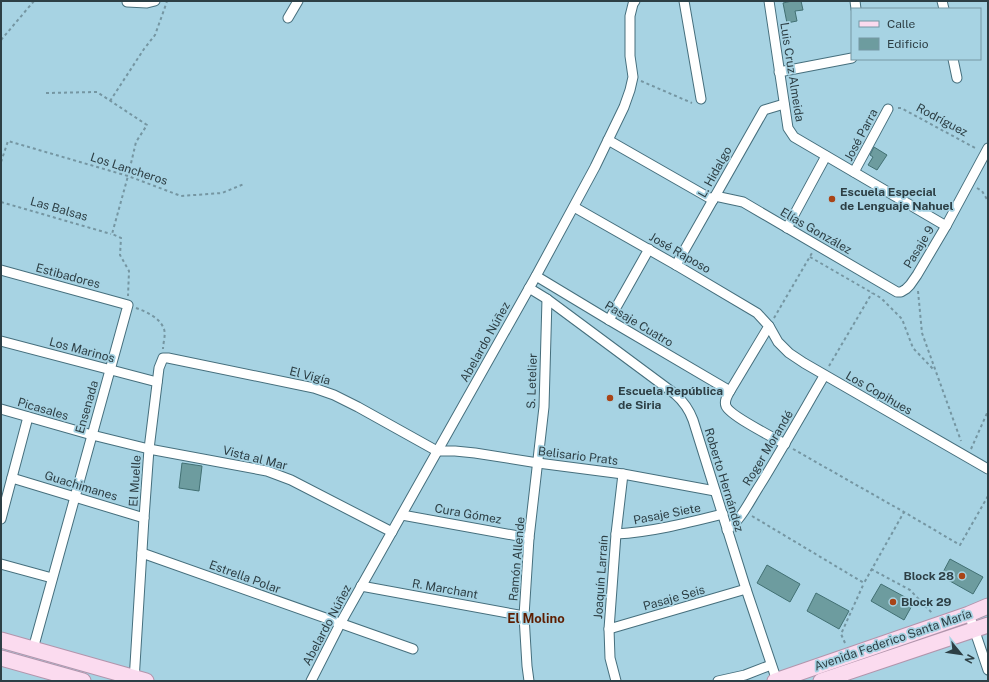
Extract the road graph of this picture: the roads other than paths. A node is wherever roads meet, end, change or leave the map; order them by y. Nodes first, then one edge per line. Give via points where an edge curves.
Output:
1 (155, 1) edge
2 (298, 1) edge
3 (684, 1) edge
4 (769, 1) edge
5 (127, 2) dead end
6 (633, 2) edge
7 (288, 18) dead end
8 (851, 58) edge
9 (953, 60) edge
10 (779, 72) junction
11 (957, 78) dead end
12 (701, 99) road end
13 (784, 104) junction
14 (888, 109) road end
15 (608, 140) junction
16 (986, 150) edge
17 (826, 156) junction
18 (854, 172) junction
19 (714, 198) junction
20 (574, 207) junction
21 (946, 226) junction
22 (787, 228) junction
23 (649, 249) junction
24 (676, 264) junction
25 (1, 270) edge
26 (536, 276) junction
27 (529, 288) junction
28 (901, 292) joint
29 (547, 300) junction
30 (128, 305) joint
31 (609, 320) junction
32 (769, 326) junction
33 (1, 341) edge
34 (164, 358) joint
35 (110, 370) junction
36 (824, 376) junction
37 (157, 382) junction
38 (730, 391) junction
39 (1, 409) edge
40 (28, 417) junction
41 (92, 435) junction
42 (785, 444) junction
43 (149, 449) junction
44 (437, 452) junction
45 (538, 463) junction
46 (988, 469) edge
47 (623, 474) junction
48 (12, 478) junction
49 (715, 491) junction
50 (75, 497) junction
51 (402, 514) junction
52 (723, 514) junction
53 (144, 518) junction
54 (1, 519) edge
55 (727, 530) junction
56 (392, 532) junction
57 (616, 534) junction
58 (529, 538) junction
59 (142, 553) junction
60 (1, 564) edge
61 (52, 578) junction
62 (361, 586) junction
63 (746, 589) junction
64 (988, 606) edge
65 (969, 614) junction
66 (524, 616) junction
67 (340, 624) junction
68 (981, 627) edge
69 (609, 629) junction
70 (1, 640) edge
71 (33, 649) junction
72 (413, 649) dead end
73 (1, 658) edge
74 (771, 665) junction
75 (988, 670) edge
76 (138, 680) edge
77 (83, 681) edge
78 (311, 681) edge
79 (529, 681) edge
80 (616, 681) edge
81 (718, 681) edge
82 (776, 681) edge
83 (822, 681) edge

1 - 5 street
2 - 7 street
3 - 12 street
4 - 10 street, Luis Cruz Almeida
6 - 15 street, Abelardo Núñez via 629,34 633,78
8 - 10 street
9 - 11 street
10 - 13 street, Luis Cruz Almeida
13 - 17 street, Luis Cruz Almeida via 788,128 794,137
13 - 19 street, L. Hidalgo via 764,110
14 - 18 street, José Parra
15 - 19 street, Elías González
15 - 20 street, Abelardo Núñez
16 - 21 street, Pasaje 9
17 - 18 street, Luis Cruz Almeida
17 - 22 street
18 - 21 street, Luis Cruz Almeida
19 - 22 street, Elías González via 743,202
19 - 24 street, L. Hidalgo
20 - 23 street, José Raposo
20 - 26 street, Abelardo Núñez
21 - 28 street, Pasaje 9 via 910,286
22 - 28 street, Elías González via 896,292
23 - 24 street, José Raposo
23 - 31 street
24 - 32 street, José Raposo via 757,313
25 - 30 street, Estibadores
26 - 27 street, Abelardo Núñez
26 - 31 street, Pasaje Cuatro
27 - 29 street, Roberto Hernández
27 - 44 street, Abelardo Núñez
29 - 45 street, S. Letelier via 544,407
29 - 49 street, Roberto Hernández via 684,402 693,420
30 - 35 street, Ensenada
31 - 38 street, Pasaje Cuatro
32 - 36 street, Los Copihues via 778,342 790,353
32 - 38 street
33 - 35 street, Los Marinos
34 - 37 street, El Muelle
34 - 44 street, El Vigía via 334,394
35 - 37 street, Los Marinos
35 - 41 street, Ensenada
36 - 42 street, Roger Morandé
36 - 46 street, Los Copihues
37 - 43 street, El Muelle
38 - 42 street via 726,400 728,410
39 - 40 street, Picasales
40 - 41 street, Picasales
40 - 48 street
41 - 43 street, Picasales
41 - 50 street, Ensenada
42 - 55 street, Roger Morandé via 744,511
43 - 53 street, El Muelle
43 - 56 street, Vista al Mar via 267,471 291,480
44 - 45 street, Belisario Prats via 475,453
44 - 51 street, Abelardo Núñez
45 - 47 street, Belisario Prats
45 - 58 street, Ramón Allende
47 - 49 street, Belisario Prats
47 - 57 street, Joaquín Larraín
48 - 50 street, Guachimanes
48 - 54 street
49 - 52 street, Roberto Hernández
50 - 53 street, Guachimanes
50 - 61 street, Ensenada
51 - 56 street, Abelardo Núñez
51 - 58 street, Cura Gómez
52 - 55 street, Roberto Hernández
52 - 57 street, Pasaje Siete via 658,530
53 - 59 street, El Muelle
55 - 63 street, Roberto Hernández
56 - 62 street, Abelardo Núñez
57 - 69 street, Joaquín Larraín
58 - 66 street, Ramón Allende
59 - 67 street, Estrella Polar
59 - 76 street, El Muelle
60 - 61 street
61 - 71 street, Ensenada
62 - 66 street, R. Marchant
62 - 67 street, Abelardo Núñez
63 - 69 street, Pasaje Seis
63 - 74 street, Roberto Hernández
64 - 65 main road, Avenida Federico Santa María
65 - 68 street
65 - 82 main road, Avenida Federico Santa María
66 - 79 street, Ramón Allende
67 - 72 street, Estrella Polar
67 - 78 street, Abelardo Núñez
68 - 75 street
68 - 83 main road, Avenida Federico Santa María
69 - 80 street, Joaquín Larraín via 610,658
70 - 71 main road
71 - 76 main road
73 - 77 main road
74 - 81 street via 745,675
74 - 82 street, Roberto Hernández

